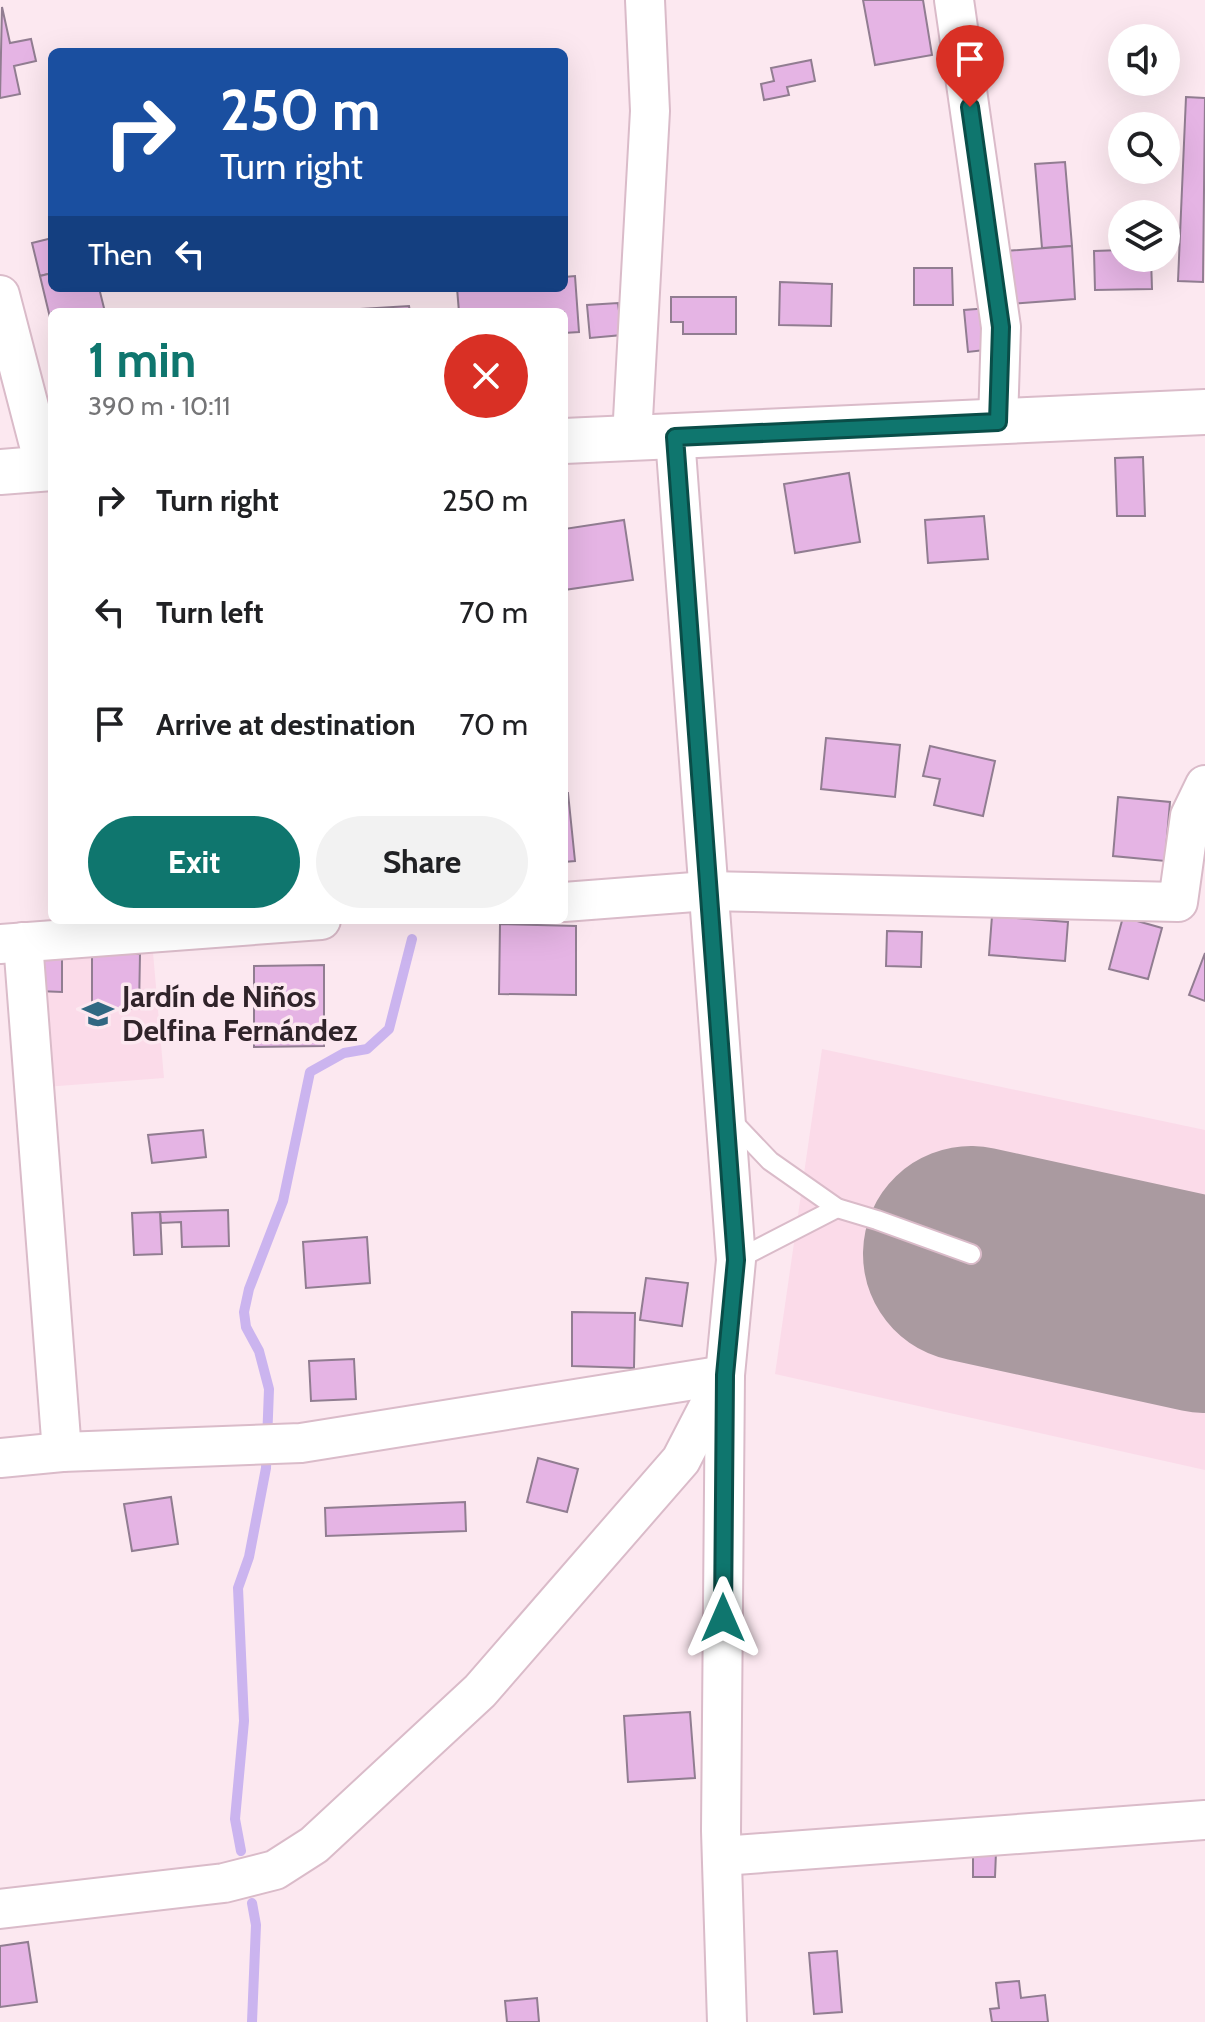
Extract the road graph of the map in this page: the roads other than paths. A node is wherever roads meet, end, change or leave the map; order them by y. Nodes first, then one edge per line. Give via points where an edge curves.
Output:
1 (645, 0) edge
2 (954, 0) edge
3 (0, 295) edge
4 (1205, 412) edge
5 (998, 422) junction
6 (632, 437) junction
7 (675, 437) junction
8 (568, 441) edge
9 (48, 468) edge
10 (0, 472) edge
11 (1205, 785) edge
12 (707, 891) junction
13 (568, 902) edge
14 (267, 924) edge
15 (12, 943) edge
16 (726, 1115) junction
17 (837, 1208) junction
18 (971, 1254) dead end
19 (736, 1260) junction
20 (725, 1375) junction
21 (62, 1452) junction
22 (0, 1458) edge
23 (1205, 1820) edge
24 (722, 1856) junction
25 (0, 1909) edge
26 (727, 2022) edge

1 - 6 street via 650,111
2 - 5 street via 1001,327
3 - 9 street
4 - 5 main road
5 - 7 main road
6 - 7 main road
6 - 8 main road
7 - 12 street
9 - 10 main road
11 - 12 street via 1190,816 1178,902
12 - 13 street
12 - 16 street
14 - 15 street
15 - 21 street
16 - 17 lane via 770,1161
16 - 19 street
17 - 18 lane
17 - 19 lane
19 - 20 street
20 - 21 street via 288,1444
20 - 24 street
20 - 25 street via 681,1460 480,1691 314,1845 275,1870 224,1883
21 - 22 street
23 - 24 street
24 - 26 street

